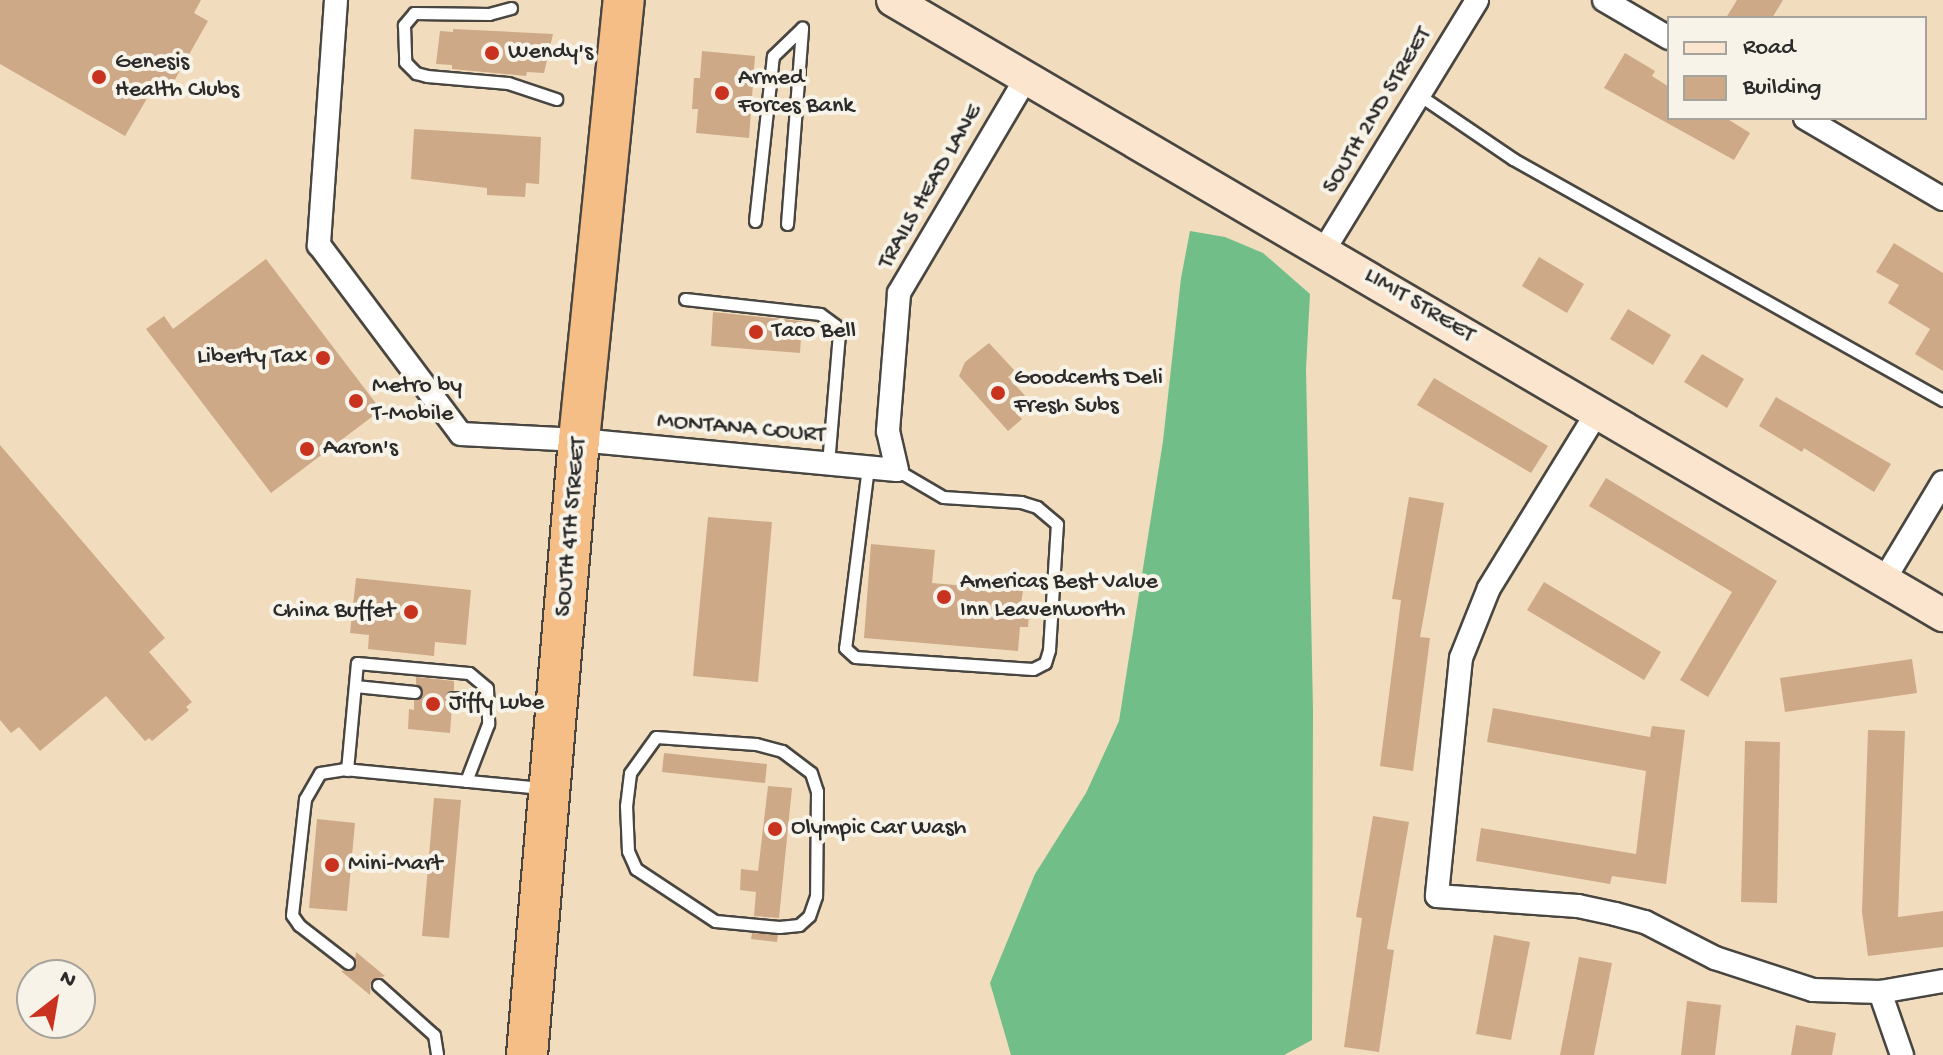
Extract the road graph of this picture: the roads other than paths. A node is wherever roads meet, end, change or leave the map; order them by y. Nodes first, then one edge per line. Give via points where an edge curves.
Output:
1 (336, 0) edge
2 (624, 0) edge
3 (893, 0) edge
4 (1477, 0) edge
5 (1604, 0) edge
6 (511, 8) dead end
7 (1667, 37) edge
8 (1026, 78) junction
9 (1419, 95) junction
10 (556, 99) dead end
11 (1808, 120) edge
12 (1943, 199) edge
13 (755, 221) dead end
14 (787, 224) dead end
15 (1324, 250) junction
16 (685, 299) dead end
17 (1943, 400) edge
18 (1598, 411) junction
19 (579, 440) junction
20 (828, 464) junction
21 (868, 467) junction
22 (897, 470) junction
23 (1943, 482) edge
24 (1884, 580) junction
25 (1943, 615) edge
26 (355, 686) junction
27 (415, 692) dead end
28 (453, 698) dead end
29 (488, 702) junction
30 (347, 770) junction
31 (466, 781) junction
32 (550, 789) junction
33 (626, 806) joint
34 (348, 963) dead end
35 (1943, 981) edge
36 (378, 985) dead end
37 (1880, 992) junction
38 (437, 1055) edge
39 (527, 1055) edge
40 (1902, 1055) edge

1 - 19 street, MONTANA COURT via 319,245 461,434
2 - 19 highway, SOUTH 4TH STREET
3 - 8 street, LIMIT STREET
4 - 9 street, SOUTH 2ND STREET
5 - 7 street
6 - 10 lane via 489,14 414,13 404,25 405,62 427,76 508,83
8 - 15 street, LIMIT STREET
8 - 22 street, TRAILS HEAD LANE via 899,293 888,431
9 - 15 street, SOUTH 2ND STREET
9 - 17 lane via 1513,159
11 - 12 street
13 - 14 lane via 773,56 802,28
15 - 18 street, LIMIT STREET
16 - 20 lane via 820,314 835,325 839,333
18 - 24 street, LIMIT STREET
18 - 37 street via 1489,588 1461,658 1437,896 1578,906 1615,914 1645,922 1715,958 1813,990
19 - 20 street, MONTANA COURT
19 - 32 highway, SOUTH 4TH STREET
20 - 21 street, MONTANA COURT
21 - 22 street, MONTANA COURT
21 - 22 lane via 845,648 855,657 1033,669 1045,663 1057,524 1037,507 1021,502 943,497
23 - 24 street
24 - 25 street, LIMIT STREET
26 - 27 lane
26 - 29 lane via 357,663 469,673 487,688
26 - 30 lane
28 - 29 lane
29 - 31 lane via 488,724
30 - 31 lane
30 - 34 lane via 320,773 305,799 292,915
31 - 32 lane
32 - 39 highway, SOUTH 4TH STREET
33 - 33 lane via 628,851 636,869 691,908 715,921 779,927 799,925 809,916 816,896 817,791 811,773 782,751 756,744 656,737 630,773
35 - 37 street
36 - 38 lane via 434,1035
37 - 40 street

